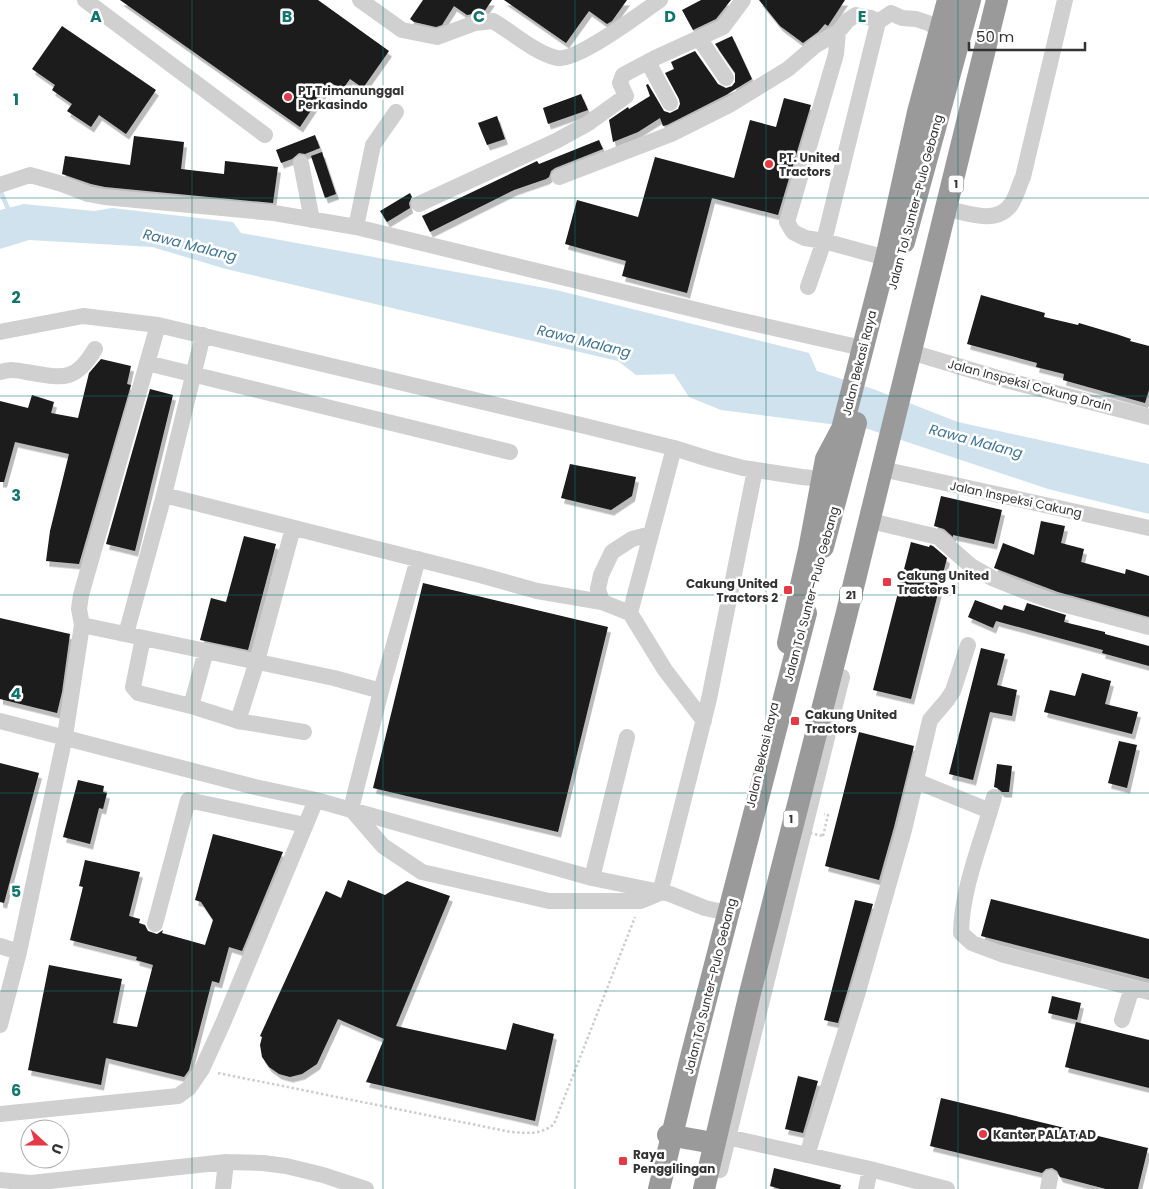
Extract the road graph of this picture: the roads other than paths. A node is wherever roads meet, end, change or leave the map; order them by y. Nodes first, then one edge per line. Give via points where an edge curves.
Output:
1 (85, 0) edge
2 (360, 0) edge
3 (660, 0) edge
4 (743, 0) edge
5 (948, 0) edge
6 (970, 0) edge
7 (997, 0) edge
8 (1005, 0) edge
9 (1065, 0) edge
10 (878, 22) junction
11 (935, 28) junction
12 (838, 32) junction
13 (698, 38) junction
14 (648, 62) junction
15 (726, 78) dead end
16 (670, 103) dead end
17 (396, 112) dead end
18 (265, 135) dead end
19 (301, 163) dead end
20 (559, 176) dead end
21 (0, 185) edge
22 (418, 204) dead end
23 (949, 209) junction
24 (312, 220) junction
25 (356, 227) junction
26 (824, 241) junction
27 (880, 255) junction
28 (808, 287) dead end
29 (158, 325) junction
30 (1, 333) edge
31 (203, 335) junction
32 (95, 349) dead end
33 (860, 358) junction
34 (909, 360) junction
35 (147, 363) junction
36 (0, 372) edge
37 (194, 374) junction
38 (1149, 417) edge
39 (674, 448) junction
40 (510, 452) dead end
41 (890, 459) junction
42 (824, 469) junction
43 (754, 470) junction
44 (164, 495) junction
45 (878, 523) junction
46 (293, 528) junction
47 (1149, 528) edge
48 (651, 534) junction
49 (418, 559) junction
50 (602, 602) junction
51 (630, 613) junction
52 (806, 613) junction
53 (82, 625) junction
54 (1149, 628) edge
55 (126, 634) junction
56 (143, 638) junction
57 (968, 645) dead end
58 (206, 651) junction
59 (257, 661) junction
60 (381, 690) junction
61 (191, 706) junction
62 (0, 721) edge
63 (238, 721) junction
64 (704, 722) junction
65 (304, 732) dead end
66 (65, 736) junction
67 (627, 737) dead end
68 (916, 781) junction
69 (316, 800) junction
70 (351, 809) junction
71 (305, 825) junction
72 (592, 878) junction
73 (660, 893) junction
74 (723, 912) junction
75 (155, 924) dead end
76 (0, 946) edge
77 (19, 952) junction
78 (1132, 988) junction
79 (1149, 992) edge
80 (1122, 1020) dead end
81 (0, 1025) edge
82 (0, 1114) edge
83 (668, 1135) junction
84 (715, 1137) junction
85 (807, 1155) junction
86 (226, 1162) junction
87 (870, 1169) junction
88 (0, 1180) edge
89 (360, 1188) edge
90 (223, 1189) edge
91 (651, 1189) edge
92 (659, 1189) edge
93 (670, 1189) edge
94 (697, 1189) edge
95 (704, 1189) edge
96 (715, 1189) edge
97 (866, 1189) edge
98 (948, 1189) edge

1 - 18 street
2 - 3 street via 402,30 437,37 493,20 534,48 558,58 580,53
4 - 13 street via 723,27
5 - 11 highway, Jalan Bekasi Raya
6 - 52 highway, Jalan Tol Sunter–Pulo Gebang
7 - 95 highway, 21, bridge
8 - 23 highway, 1
9 - 23 street via 1023,177 1012,203 1001,214 982,217
10 - 11 street via 891,13
10 - 12 street via 856,15
10 - 26 street
11 - 27 highway, Jalan Bekasi Raya via 918,112
12 - 20 street via 816,45 788,69 731,104 671,134
12 - 26 street via 836,54 787,222 793,232
13 - 14 street
13 - 15 street
14 - 16 street
14 - 22 street via 623,75 620,83 626,96 587,124
17 - 25 street via 373,145
19 - 24 street
21 - 24 street via 30,175 104,197
23 - 34 highway, 1
24 - 25 street
25 - 33 street via 814,337
26 - 27 street
26 - 28 street
27 - 33 highway, Jalan Bekasi Raya
29 - 30 street via 82,316
29 - 31 street
29 - 35 street
31 - 37 street
31 - 39 street
32 - 36 street via 88,361 71,376 55,377 10,369
33 - 42 highway, Jalan Bekasi Raya via 842,429
34 - 38 street, Jalan Inspeksi Cakung Drain via 1001,379
34 - 41 highway, 1, bridge via 906,393
35 - 37 street
35 - 53 street via 81,595
37 - 40 street
37 - 44 street
39 - 43 street
39 - 48 street
41 - 45 street
41 - 47 street, Jalan Inspeksi Cakung
41 - 84 highway, 1
42 - 43 street via 802,477
42 - 74 highway, Jalan Bekasi Raya via 738,860
43 - 64 street
44 - 46 street
44 - 55 street
45 - 54 street via 938,537 971,566 1027,592
45 - 84 street via 812,801
46 - 49 street
46 - 59 street
48 - 50 street via 632,539 612,552 598,589
48 - 51 street
49 - 50 street via 537,592
49 - 60 street
50 - 51 street
51 - 64 street via 665,670
52 - 92 highway, Jalan Tol Sunter–Pulo Gebang, bridge
52 - 93 highway, bridge via 780,769
53 - 55 street
53 - 66 street
55 - 56 street
56 - 58 street
56 - 61 street via 133,688 144,695
57 - 68 street via 953,690 930,720
58 - 59 street
58 - 61 street
59 - 60 street
59 - 63 street
60 - 70 street
61 - 63 street
62 - 66 street
63 - 65 street
64 - 73 street
66 - 69 street
66 - 77 street
67 - 72 street
68 - 78 street via 992,804 964,901 961,933 972,943 1004,955
68 - 85 street via 881,911
69 - 70 street
69 - 71 street
70 - 72 street
70 - 73 street via 383,846 422,872 549,901 641,902
71 - 75 street via 188,800
71 - 82 street via 202,1069 189,1088 178,1096
72 - 73 street
73 - 74 street
74 - 83 highway, Jalan Bekasi Raya
76 - 77 street
77 - 81 street
78 - 79 street
78 - 80 street
83 - 84 highway
83 - 91 highway, Jalan Bekasi Raya
84 - 85 street
84 - 94 highway, 1
84 - 96 street
85 - 87 street
86 - 88 street via 31,1183
86 - 89 street via 286,1166
86 - 90 street
87 - 97 street
87 - 98 street

